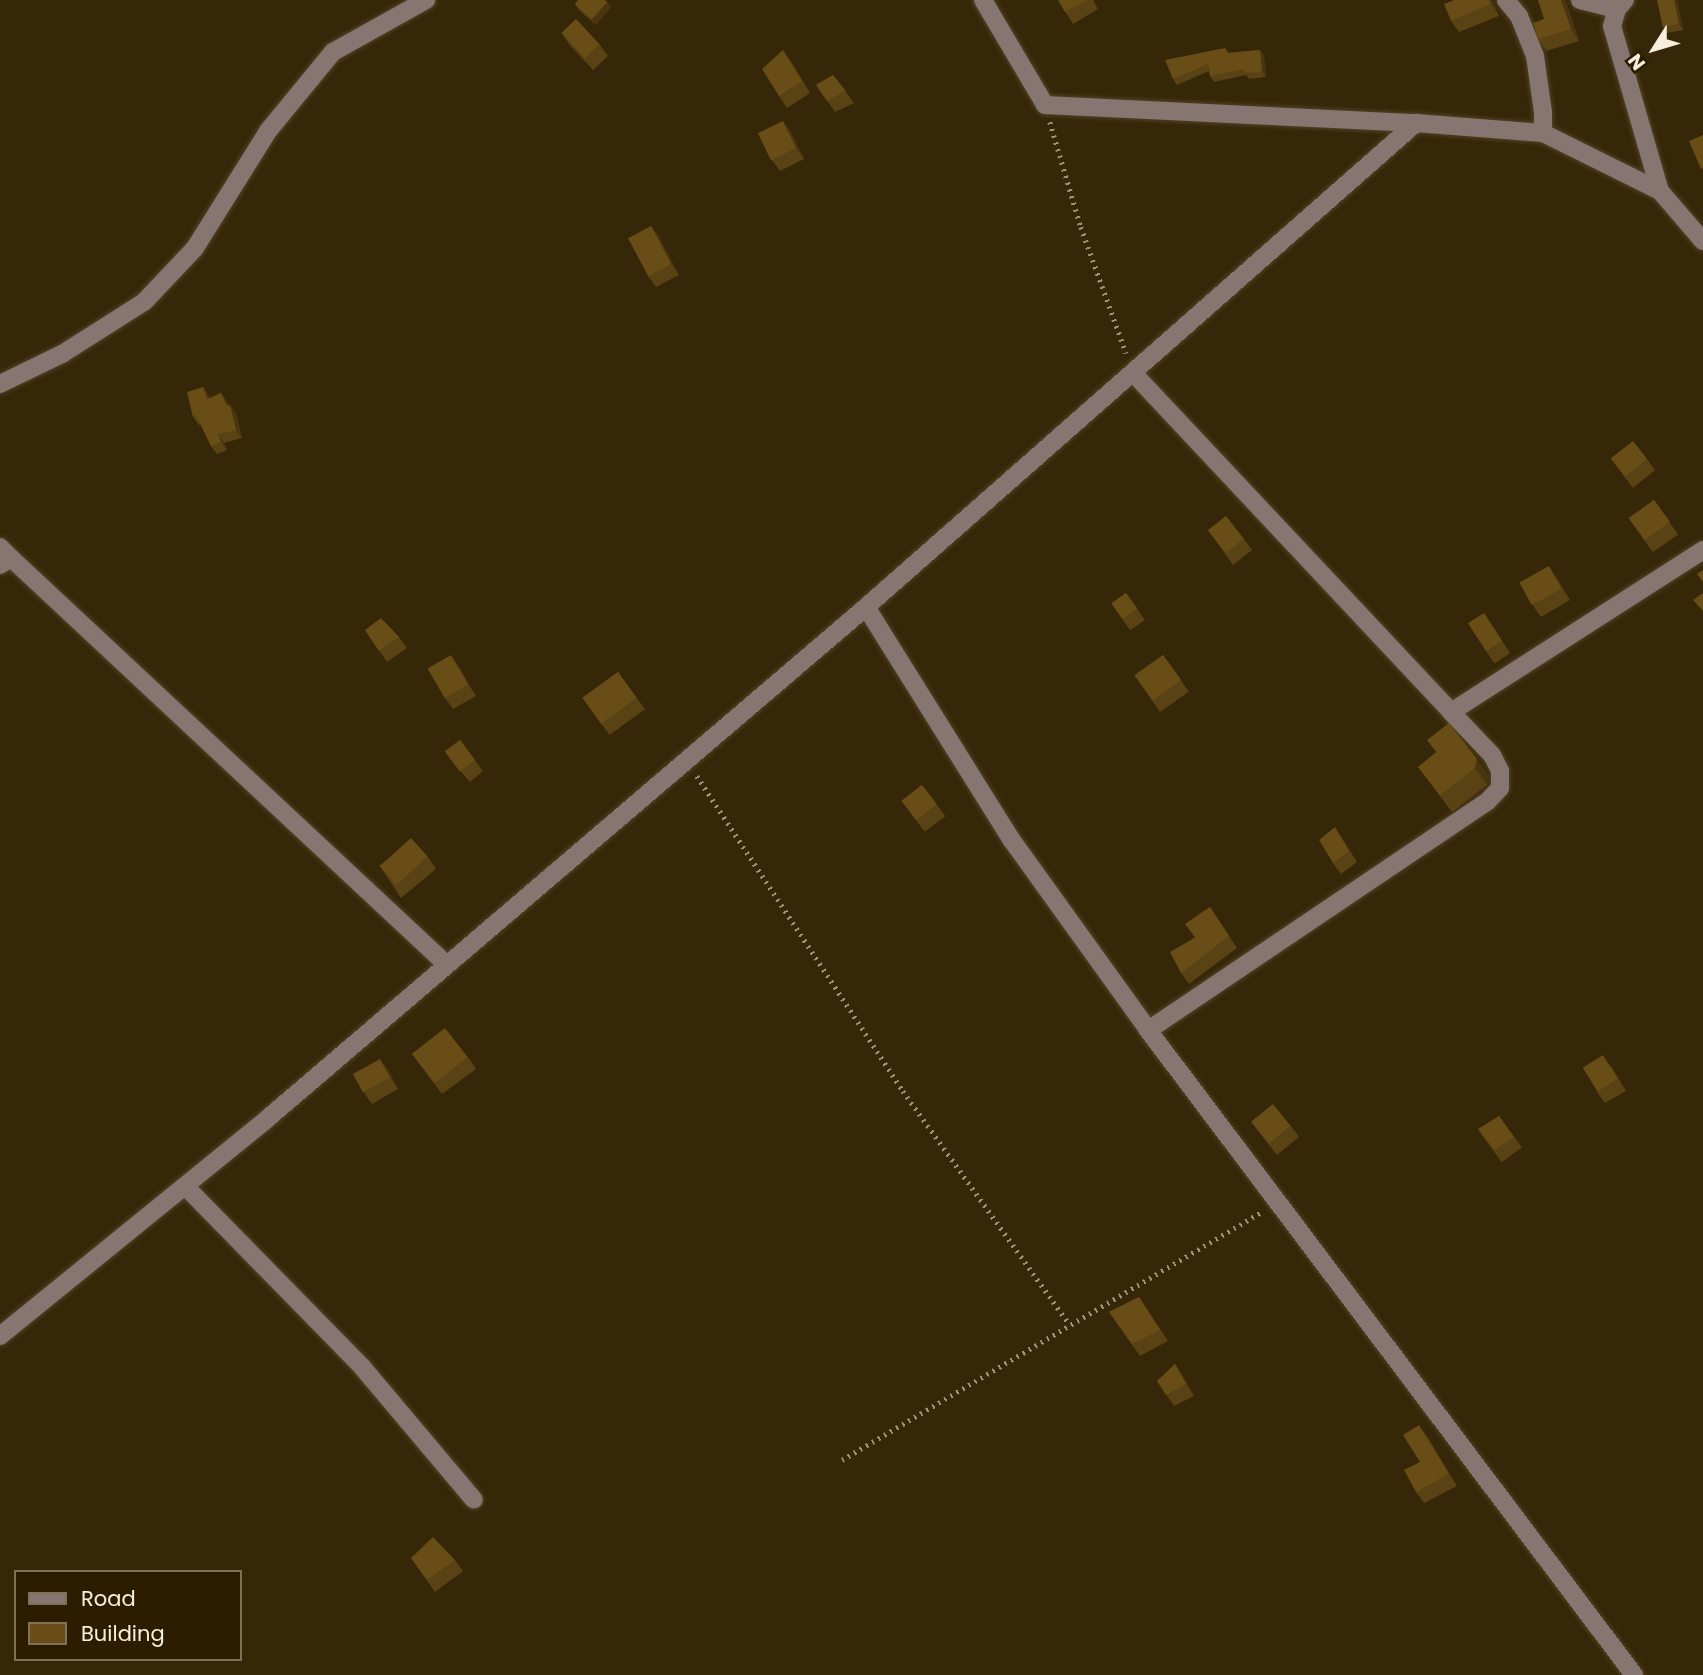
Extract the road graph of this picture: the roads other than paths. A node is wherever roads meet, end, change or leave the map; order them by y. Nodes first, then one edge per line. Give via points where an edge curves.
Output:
1 (426, 0) edge
2 (983, 0) edge
3 (1506, 0) edge
4 (1580, 0) edge
5 (1621, 4) edge
6 (1416, 123) junction
7 (1543, 133) junction
8 (1660, 191) junction
9 (1703, 241) edge
10 (1134, 374) junction
11 (0, 384) edge
12 (1703, 550) edge
13 (4, 557) edge
14 (866, 607) junction
15 (1451, 712) junction
16 (447, 965) junction
17 (1148, 1030) junction
18 (186, 1187) junction
19 (0, 1336) edge
20 (474, 1500) dead end
21 (1634, 1675) edge

1 - 11 street via 333,52 268,131 195,248 144,302 62,354
2 - 6 street via 1045,105
3 - 7 street via 1519,16 1535,55
4 - 5 street
5 - 8 street via 1612,26
6 - 7 street
6 - 10 street
7 - 8 street
8 - 9 street
10 - 14 street
10 - 15 street
12 - 15 street
13 - 16 street
14 - 16 street
14 - 17 street via 1011,839
15 - 17 street via 1492,755 1500,771 1500,788 1488,801
16 - 18 street
17 - 21 street
18 - 19 street
18 - 20 street via 363,1368

